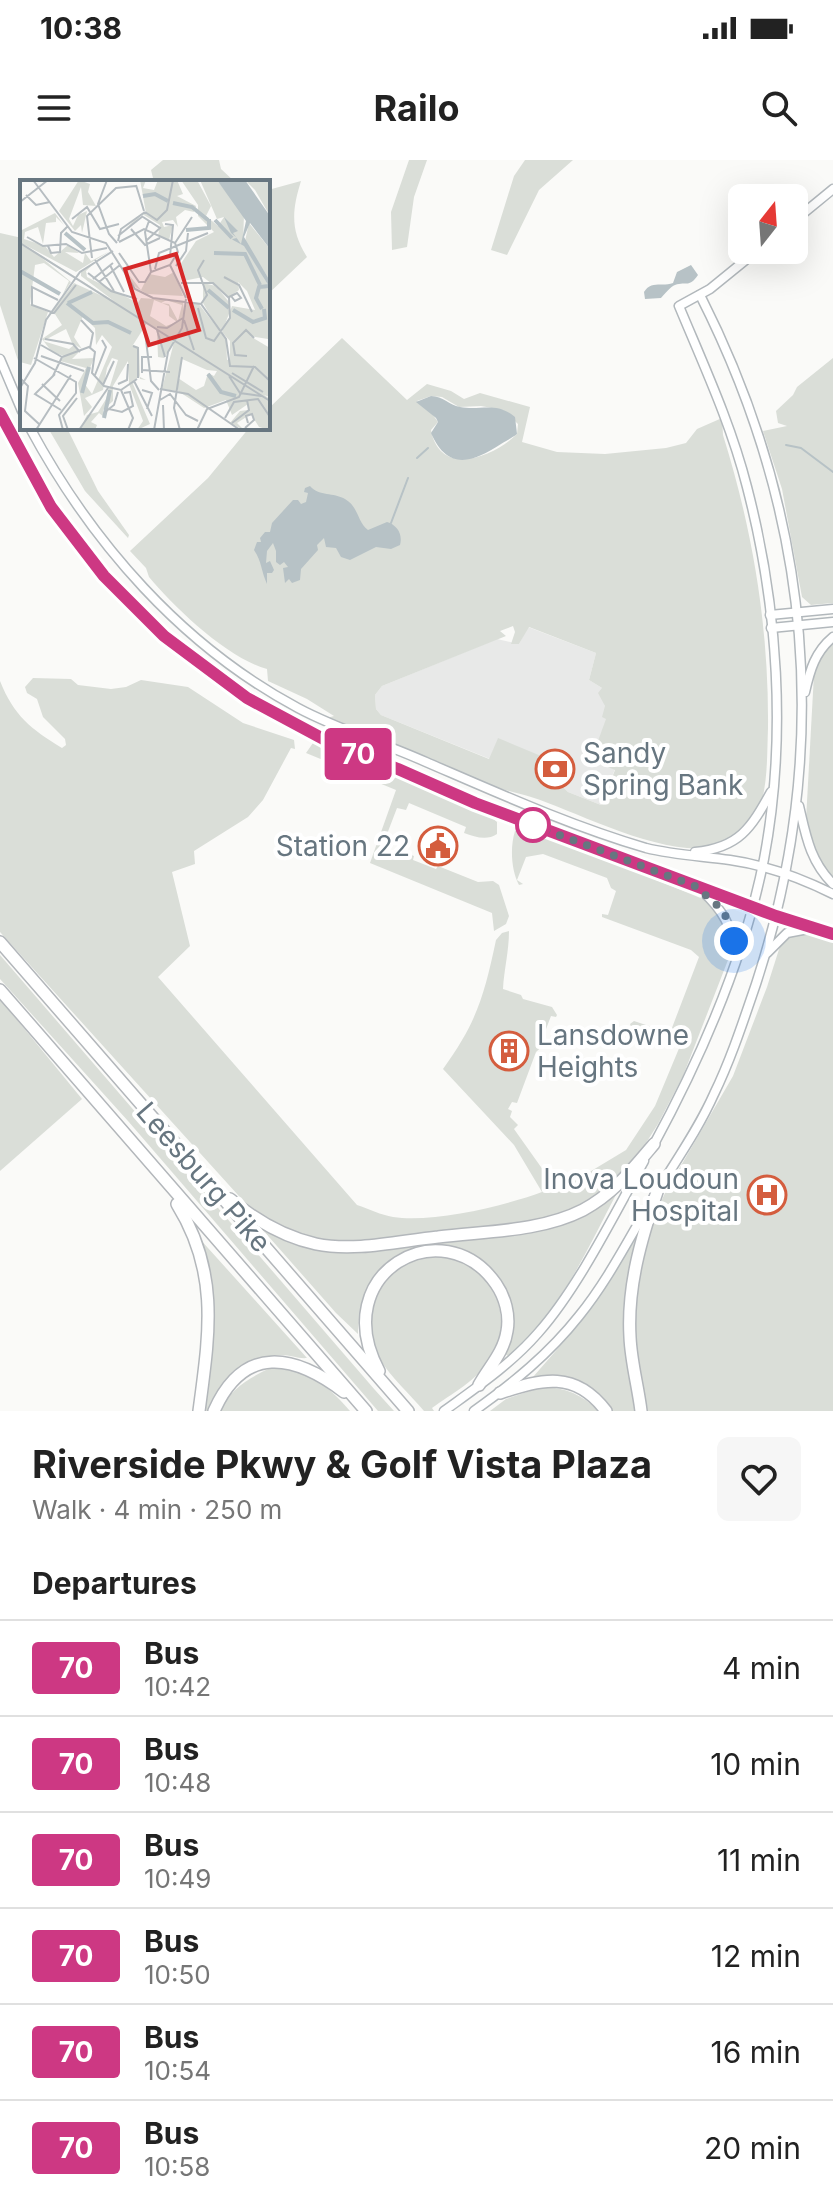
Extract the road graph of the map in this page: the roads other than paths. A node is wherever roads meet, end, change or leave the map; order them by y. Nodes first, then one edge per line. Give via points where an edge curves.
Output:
1 (833, 189) edge
2 (808, 210) edge
3 (740, 264) edge
4 (700, 295) junction
5 (0, 359) edge
6 (20, 406) edge
7 (0, 413) edge
8 (31, 430) edge
9 (833, 609) edge
10 (797, 612) junction
11 (770, 615) junction
12 (833, 622) edge
13 (798, 625) junction
14 (771, 628) junction
15 (833, 637) edge
16 (802, 705) junction
17 (773, 788) junction
18 (798, 800) junction
19 (673, 854) junction
20 (762, 866) junction
21 (786, 875) junction
22 (833, 884) edge
23 (695, 886) junction
24 (833, 894) edge
25 (752, 907) junction
26 (776, 916) junction
27 (821, 930) junction
28 (833, 934) edge
29 (0, 942) edge
30 (766, 953) junction
31 (736, 957) junction
32 (0, 990) edge
33 (654, 1144) junction
34 (150, 1164) junction
35 (202, 1175) junction
36 (657, 1192) junction
37 (479, 1385) junction
38 (388, 1389) junction
39 (500, 1393) junction
40 (199, 1411) edge
41 (214, 1411) edge
42 (366, 1411) edge
43 (408, 1411) edge
44 (444, 1411) edge
45 (474, 1411) edge
46 (606, 1411) edge
47 (641, 1411) edge

1 - 2 main road
3 - 4 main road
4 - 10 main road via 766,457
4 - 11 main road via 679,306 721,403 747,486
5 - 6 main road
7 - 23 main road via 51,507 104,576 164,636 228,686 329,742
8 - 19 main road via 106,546 152,596 244,675 317,718 472,783
9 - 10 main road
10 - 11 main road
10 - 13 main road
11 - 14 main road
12 - 13 main road
13 - 14 main road
13 - 16 main road
14 - 17 main road
15 - 16 main road via 815,658
16 - 18 main road
17 - 19 main road via 753,824 737,839 711,851
17 - 20 main road
18 - 21 main road
18 - 22 main road via 807,845
19 - 20 main road
20 - 21 main road
20 - 25 main road
21 - 24 main road
21 - 26 main road
23 - 25 main road
23 - 31 main road via 727,918
25 - 26 main road
25 - 31 main road
26 - 27 main road
26 - 30 main road
27 - 28 main road
27 - 30 main road via 793,930
29 - 35 highway, Leesburg Pike
30 - 36 main road via 713,1097
31 - 33 main road via 710,1030
32 - 34 highway, Leesburg Pike
33 - 35 highway via 610,1193 565,1218 360,1246 320,1245 286,1235
33 - 37 main road via 554,1313 513,1359
34 - 40 highway via 184,1215 204,1272 210,1324
34 - 42 highway, Leesburg Pike
35 - 38 highway, Leesburg Pike
36 - 39 main road via 581,1314 540,1360
36 - 47 highway via 630,1301 631,1353
37 - 38 highway via 504,1344 505,1304 498,1287 477,1265 463,1256 432,1252 389,1268 367,1303 367,1347
37 - 44 main road
38 - 43 highway, Leesburg Pike
39 - 45 main road
39 - 46 highway via 556,1380 585,1390
41 - 42 highway via 237,1378 259,1365 282,1361 318,1374

